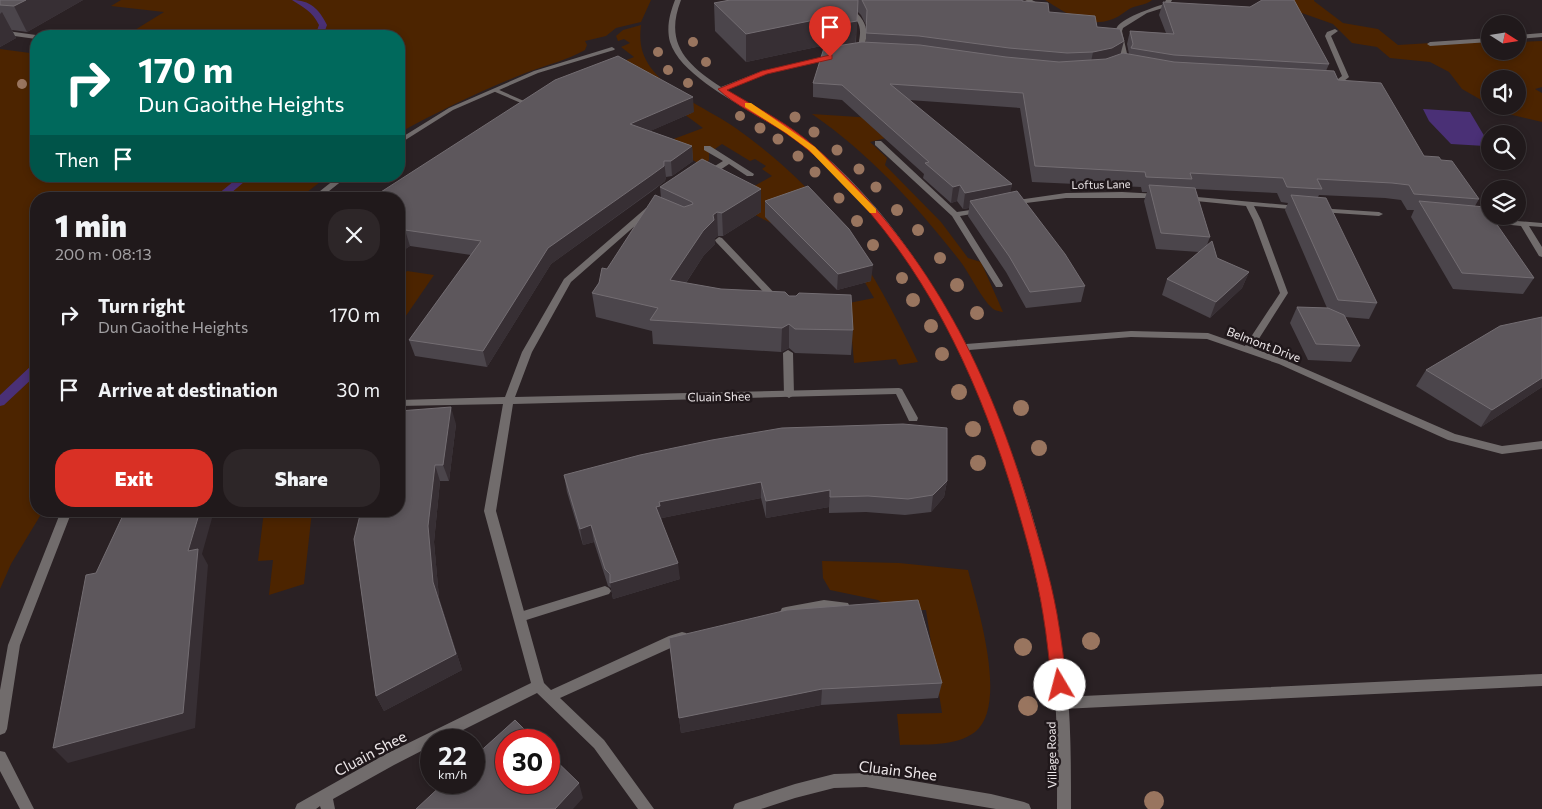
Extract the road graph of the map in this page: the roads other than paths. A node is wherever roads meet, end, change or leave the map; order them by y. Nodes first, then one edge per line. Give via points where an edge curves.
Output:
1 (678, 0) edge
2 (1028, 0) edge
3 (1169, 0) edge
4 (839, 1) edge
5 (1049, 11) edge
6 (1110, 30) edge
7 (1119, 31) junction
8 (1335, 31) dead end
9 (0, 32) edge
10 (1542, 35) edge
11 (30, 36) edge
12 (1526, 36) edge
13 (1481, 41) edge
14 (1430, 44) dead end
15 (612, 49) dead end
16 (860, 52) edge
17 (837, 55) edge
18 (1128, 65) edge
19 (1318, 82) edge
20 (722, 89) junction
21 (495, 90) junction
22 (530, 105) edge
23 (405, 138) edge
24 (878, 143) dead end
25 (707, 148) dead end
26 (729, 161) junction
27 (750, 174) dead end
28 (700, 179) edge
29 (336, 182) edge
30 (323, 192) edge
31 (1164, 197) edge
32 (1173, 197) edge
33 (1249, 204) junction
34 (1000, 205) edge
35 (991, 207) edge
36 (1304, 208) edge
37 (1314, 209) edge
38 (655, 210) edge
39 (1379, 214) dead end
40 (954, 215) junction
41 (1476, 219) edge
42 (1481, 219) edge
43 (1526, 223) edge
44 (1524, 225) edge
45 (1542, 225) edge
46 (719, 240) edge
47 (1542, 254) edge
48 (999, 285) dead end
49 (785, 310) edge
50 (963, 348) junction
51 (1247, 350) junction
52 (788, 353) edge
53 (789, 395) junction
54 (508, 402) junction
55 (405, 403) edge
56 (913, 418) dead end
57 (1542, 445) edge
58 (65, 517) edge
59 (605, 591) dead end
60 (844, 607) edge
61 (770, 616) edge
62 (520, 618) junction
63 (692, 635) edge
64 (1542, 680) edge
65 (538, 686) junction
66 (549, 696) junction
67 (1062, 703) junction
68 (0, 729) edge
69 (0, 757) edge
70 (327, 802) edge
71 (27, 809) edge
72 (302, 809) edge
73 (647, 809) edge
74 (740, 809) edge
75 (1024, 809) edge
76 (1064, 809) edge

1 - 20 street, Village Road via 671,23 675,46 688,64
2 - 5 street
3 - 7 street via 1167,5 1146,12 1120,27
4 - 16 street via 862,20
6 - 7 street
7 - 18 street via 1125,58 1117,64
8 - 19 street via 1328,36 1346,77 1340,81
9 - 11 street
10 - 12 street
13 - 14 street
15 - 21 street via 536,72
17 - 20 street via 764,72
20 - 50 street, Village Road via 812,148 860,196 909,256
21 - 22 street
21 - 23 street via 451,109
24 - 40 street
25 - 26 street
26 - 27 street
26 - 28 street
29 - 30 street
31 - 34 street, Loftus Lane via 1105,194 1036,198
32 - 33 street
33 - 36 street
33 - 51 street via 1284,293
35 - 40 street
37 - 39 street
38 - 54 street via 567,281 526,352
40 - 48 street
41 - 42 street
43 - 45 street
44 - 47 street
46 - 49 street
50 - 51 street, Belmont Drive via 1131,334 1208,336
50 - 67 street, Village Road via 995,419 1030,531 1050,613
51 - 57 street, Belmont Drive via 1282,362 1452,437 1502,450
52 - 53 street
53 - 54 street, Cluain Shee
53 - 56 street, Cluain Shee via 899,391
54 - 55 street, Cluain Shee
54 - 62 street via 490,511
58 - 68 street via 14,645
59 - 62 street
60 - 61 street via 824,605
62 - 65 street
63 - 66 street via 673,640
64 - 67 street
65 - 66 street
65 - 70 street, Cluain Shee via 389,760
66 - 73 street via 599,744
67 - 76 street, Village Road
69 - 71 street
70 - 72 street, Cluain Shee
74 - 75 street, Cluain Shee via 834,781 866,780 991,800

